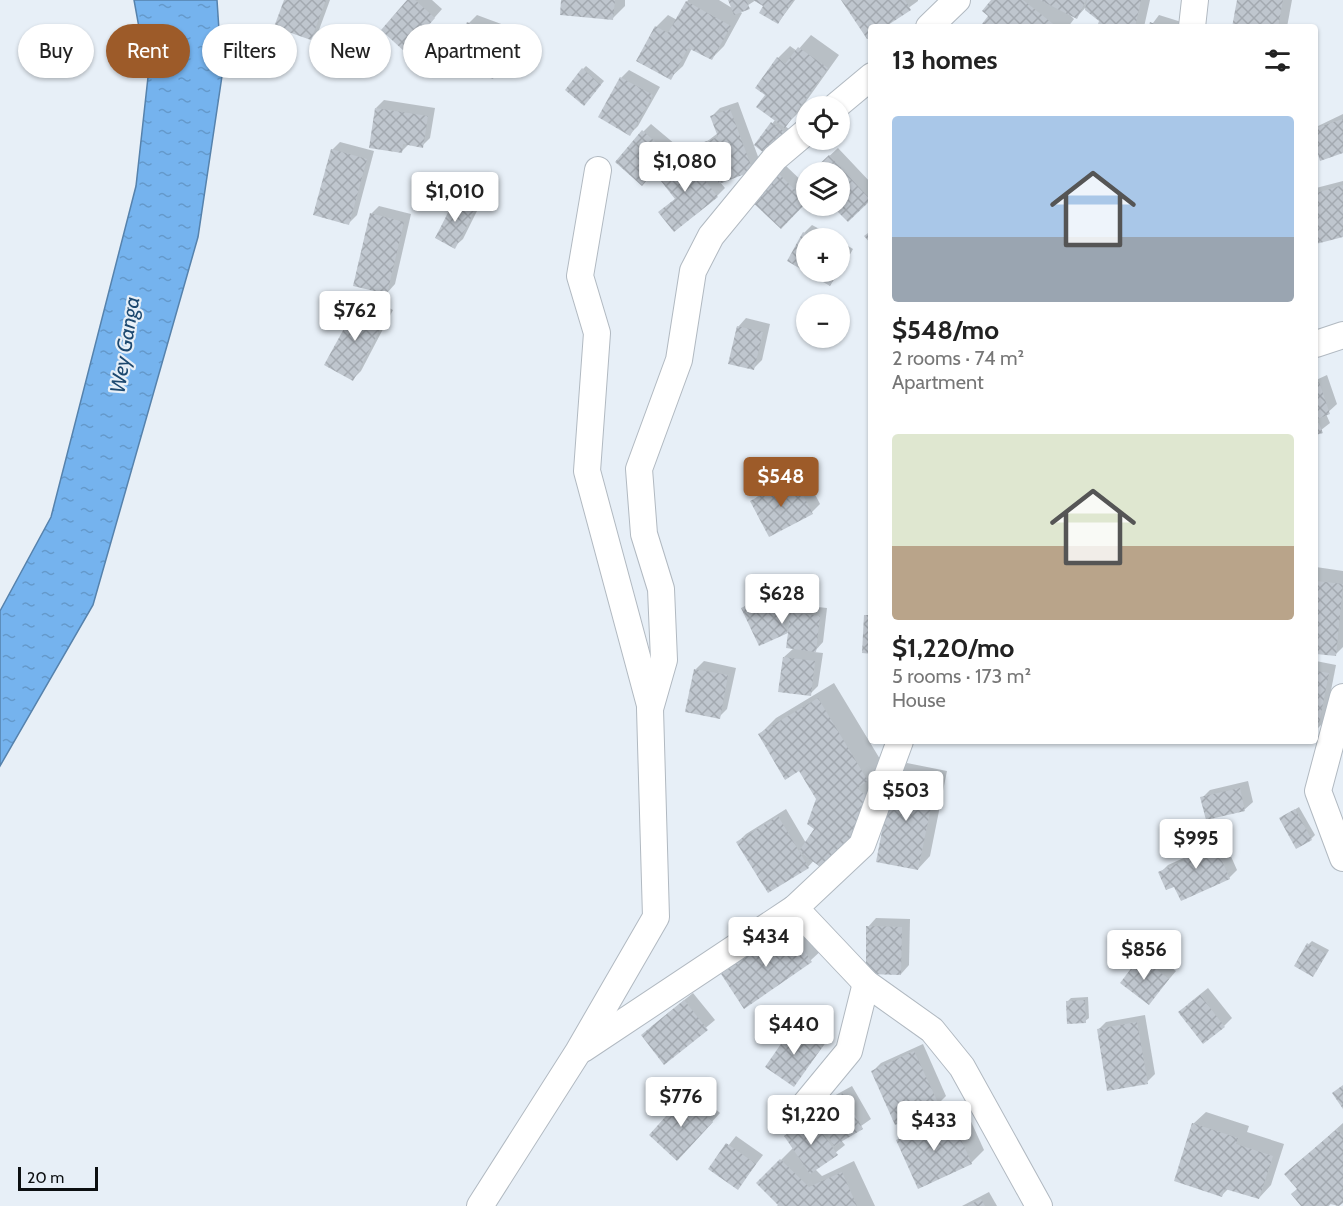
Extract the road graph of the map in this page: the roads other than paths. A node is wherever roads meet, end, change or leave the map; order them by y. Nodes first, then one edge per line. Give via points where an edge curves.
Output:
1 (957, 0) edge
2 (1195, 0) edge
3 (932, 24) edge
4 (1192, 24) edge
5 (868, 79) edge
6 (848, 96) edge
7 (796, 140) edge
8 (597, 170) dead end
9 (1343, 335) edge
10 (1318, 343) edge
11 (1343, 697) edge
12 (650, 709) junction
13 (899, 744) edge
14 (1343, 858) edge
15 (795, 908) junction
16 (866, 983) junction
17 (578, 1052) junction
18 (802, 1108) dead end
19 (480, 1206) edge
20 (1039, 1206) edge

1 - 3 street
2 - 4 street
5 - 6 street
7 - 12 street via 775,158 711,236 693,271 679,360 639,469 644,534 661,589 664,660
8 - 12 street via 580,276 597,333 587,471
9 - 10 street
11 - 14 street via 1318,791
12 - 17 street via 656,917
13 - 15 street via 862,846
15 - 16 street
15 - 17 street
16 - 18 street via 849,1051
16 - 20 street via 932,1030 962,1067
17 - 19 street

